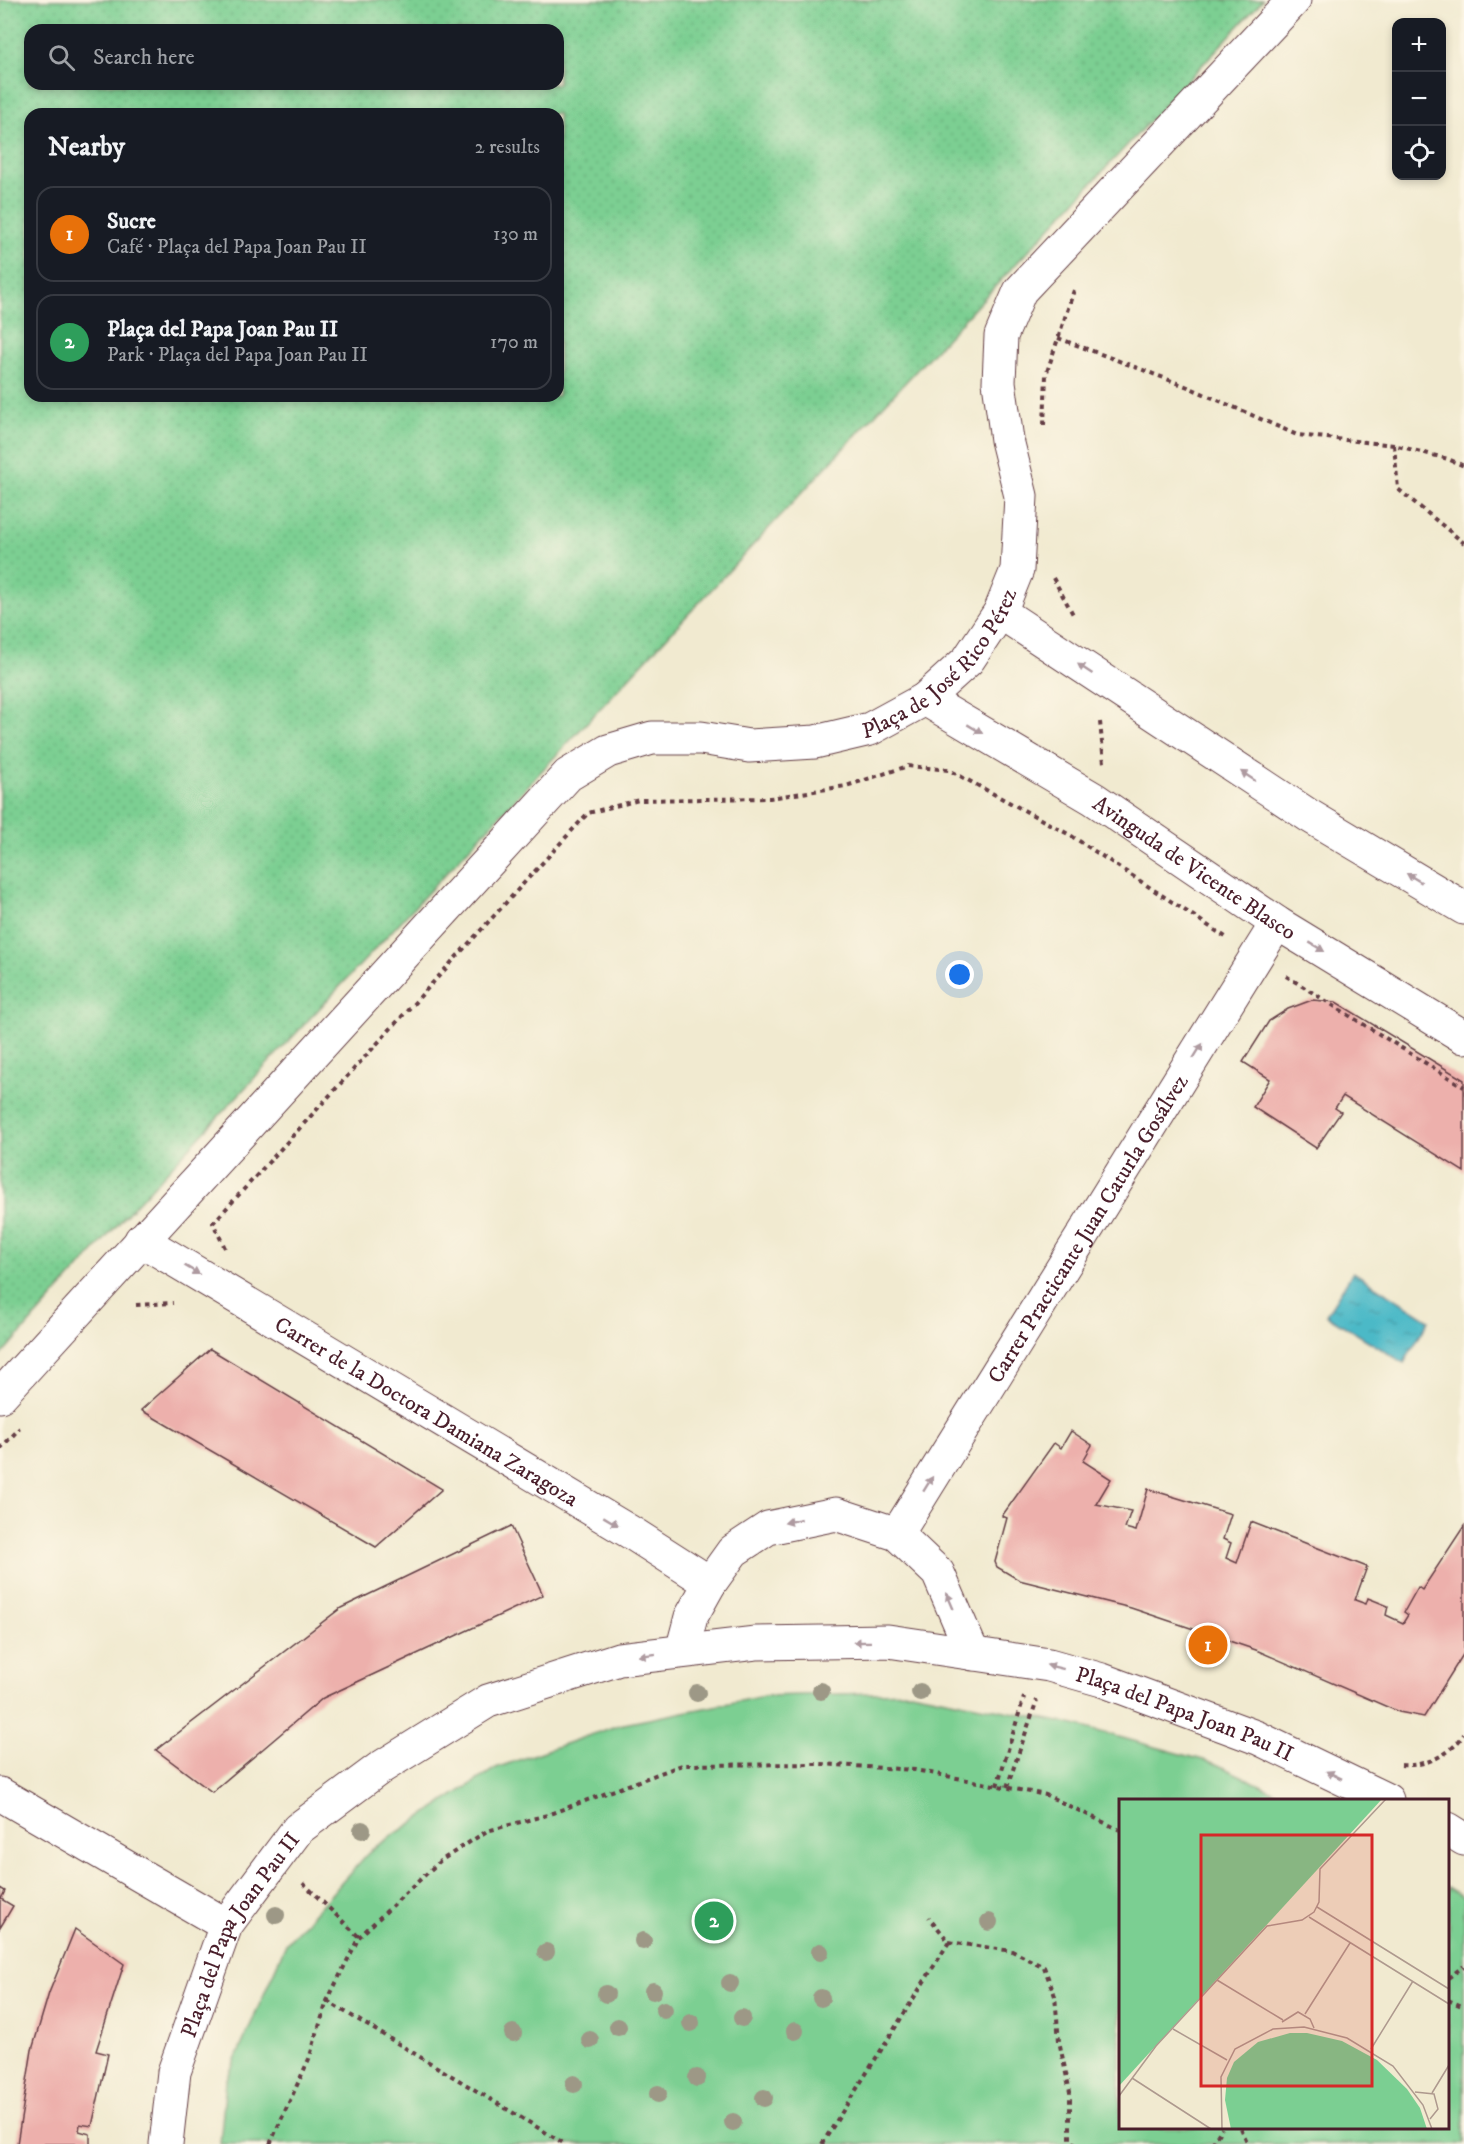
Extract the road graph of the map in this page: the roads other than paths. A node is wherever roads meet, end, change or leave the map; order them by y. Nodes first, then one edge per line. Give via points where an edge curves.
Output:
1 (1294, 0) edge
2 (1000, 612) junction
3 (925, 699) junction
4 (1464, 909) edge
5 (1276, 922) junction
6 (1464, 1037) edge
7 (141, 1240) junction
8 (0, 1396) edge
9 (897, 1534) junction
10 (710, 1583) junction
11 (681, 1651) junction
12 (973, 1654) junction
13 (0, 1794) edge
14 (1385, 1799) edge
15 (226, 1925) junction
16 (166, 2144) edge

1 - 2 street, Plaça de José Rico Pérez via 1020,291 1001,336 999,382 1007,440 1021,496 1017,570
2 - 3 street, Plaça de José Rico Pérez via 968,660
4 -> 2 street via 1308,815
3 -> 5 street, Avinguda de Vicente Blasco via 1094,799
3 - 7 street, Plaça de José Rico Pérez via 870,729 815,742 749,746 701,738 652,738 608,751 568,775
5 -> 6 street, Avinguda de Vicente Blasco
9 -> 5 street, Carrer Practicante Juan Caturla Gosálvez
7 - 8 street, Plaça de José Rico Pérez
7 -> 10 street, Carrer de la Doctora Damiana Zaragoza
9 -> 10 street via 836,1514 787,1522 768,1528 733,1551
12 -> 9 street via 938,1573
10 - 11 street via 691,1617
12 -> 11 street, Plaça del Papa Joan Pau II via 888,1641 756,1643
11 -> 15 street, Plaça del Papa Joan Pau II via 619,1659 488,1701 380,1768 297,1829
14 -> 12 street, Plaça del Papa Joan Pau II via 1258,1738 1102,1680 1049,1665
13 - 15 street
15 - 16 street, Plaça del Papa Joan Pau II via 174,2072

